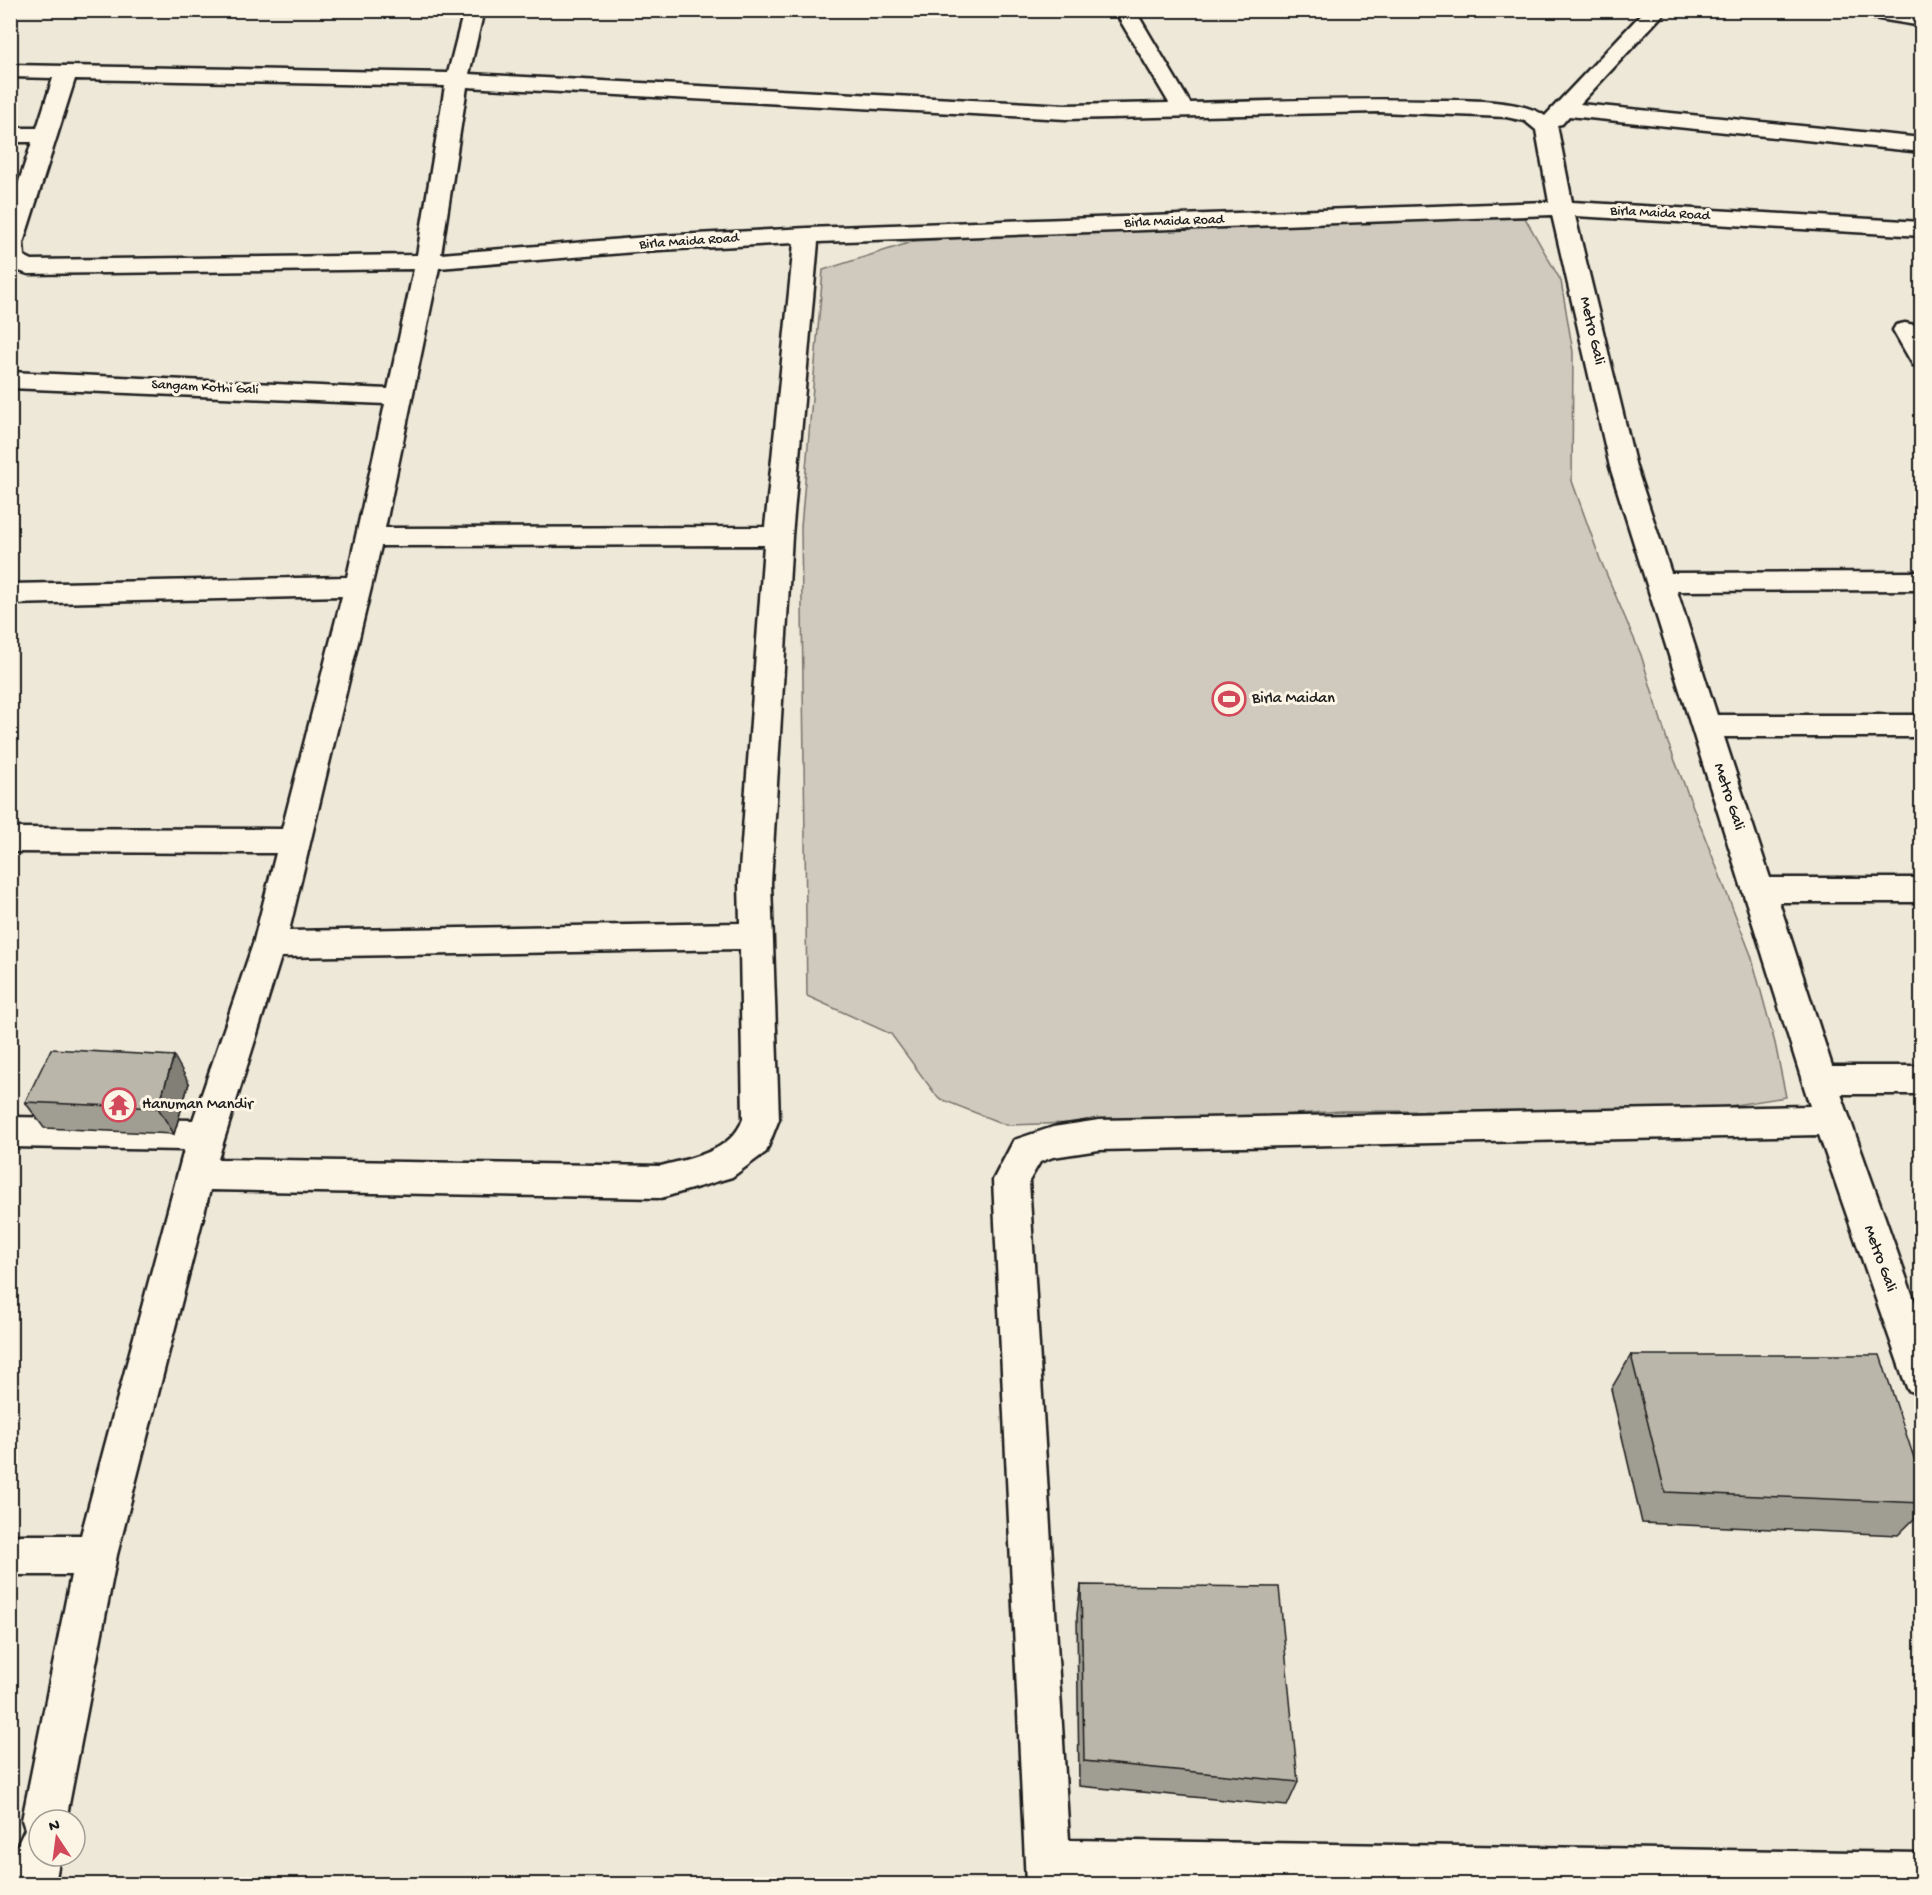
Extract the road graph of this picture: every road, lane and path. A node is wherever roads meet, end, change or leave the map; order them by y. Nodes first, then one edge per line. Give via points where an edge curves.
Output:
1 (474, 10) edge
2 (1124, 10) edge
3 (1657, 10) edge
4 (1861, 10) edge
5 (1922, 20) edge
6 (10, 71) edge
7 (66, 72) junction
8 (457, 80) junction
9 (1564, 109) junction
10 (1184, 110) junction
11 (1547, 127) junction
12 (10, 135) edge
13 (45, 135) junction
14 (1922, 145) edge
15 (1562, 208) junction
16 (1922, 229) edge
17 (807, 235) junction
18 (428, 262) junction
19 (1905, 330) dead end
20 (1922, 360) edge
21 (10, 380) edge
22 (400, 397) junction
23 (778, 536) junction
24 (371, 537) junction
25 (1922, 581) edge
26 (1660, 582) junction
27 (359, 586) junction
28 (10, 594) edge
29 (1705, 726) junction
30 (1922, 726) edge
31 (10, 840) edge
32 (295, 841) junction
33 (1758, 890) junction
34 (1922, 890) edge
35 (756, 936) junction
36 (269, 944) junction
37 (1819, 1080) junction
38 (1922, 1080) edge
39 (1831, 1120) junction
40 (10, 1132) edge
41 (206, 1135) junction
42 (195, 1174) junction
43 (1910, 1314) edge
44 (1922, 1377) edge
45 (10, 1554) edge
46 (96, 1555) junction
47 (46, 1808) edge
48 (35, 1868) edge
49 (1049, 1873) edge
50 (1922, 1876) edge
51 (32, 1884) edge

1 - 8 street
2 - 10 street
3 - 9 street
4 - 5 street
6 - 7 street
7 - 8 street
7 - 13 street
8 - 10 street via 1066,112
8 - 18 street
9 - 11 street
9 - 14 street
10 - 11 street via 1471,107 1532,116
11 - 15 street, Metro Gali
12 - 13 street
13 - 18 street, Birla Maida Road via 11,243 12,259 28,267
15 - 16 street, Birla Maida Road
15 - 17 street, Birla Maida Road
15 - 26 street, Metro Gali via 1623,467
17 - 18 street, Birla Maida Road
17 - 23 street
18 - 22 street
19 - 20 street
21 - 22 street, Sangam Kothi Gali
22 - 24 street
23 - 24 street
23 - 35 street via 755,883
24 - 27 street
25 - 26 street
26 - 29 street, Metro Gali
27 - 28 street
27 - 32 street
29 - 30 street
29 - 33 street, Metro Gali
31 - 32 street
32 - 36 street
33 - 34 street
33 - 37 street, Metro Gali
35 - 36 street
35 - 42 street via 760,1119 753,1141 719,1166 661,1182
36 - 41 street
37 - 38 street
37 - 39 street, Metro Gali
39 - 43 street, Metro Gali
39 - 49 street via 1099,1135 1053,1142 1027,1151 1011,1180
40 - 41 street
41 - 42 street
42 - 46 street
43 - 44 street, Metro Gali
45 - 46 street
46 - 47 street
48 - 51 street
49 - 50 street

